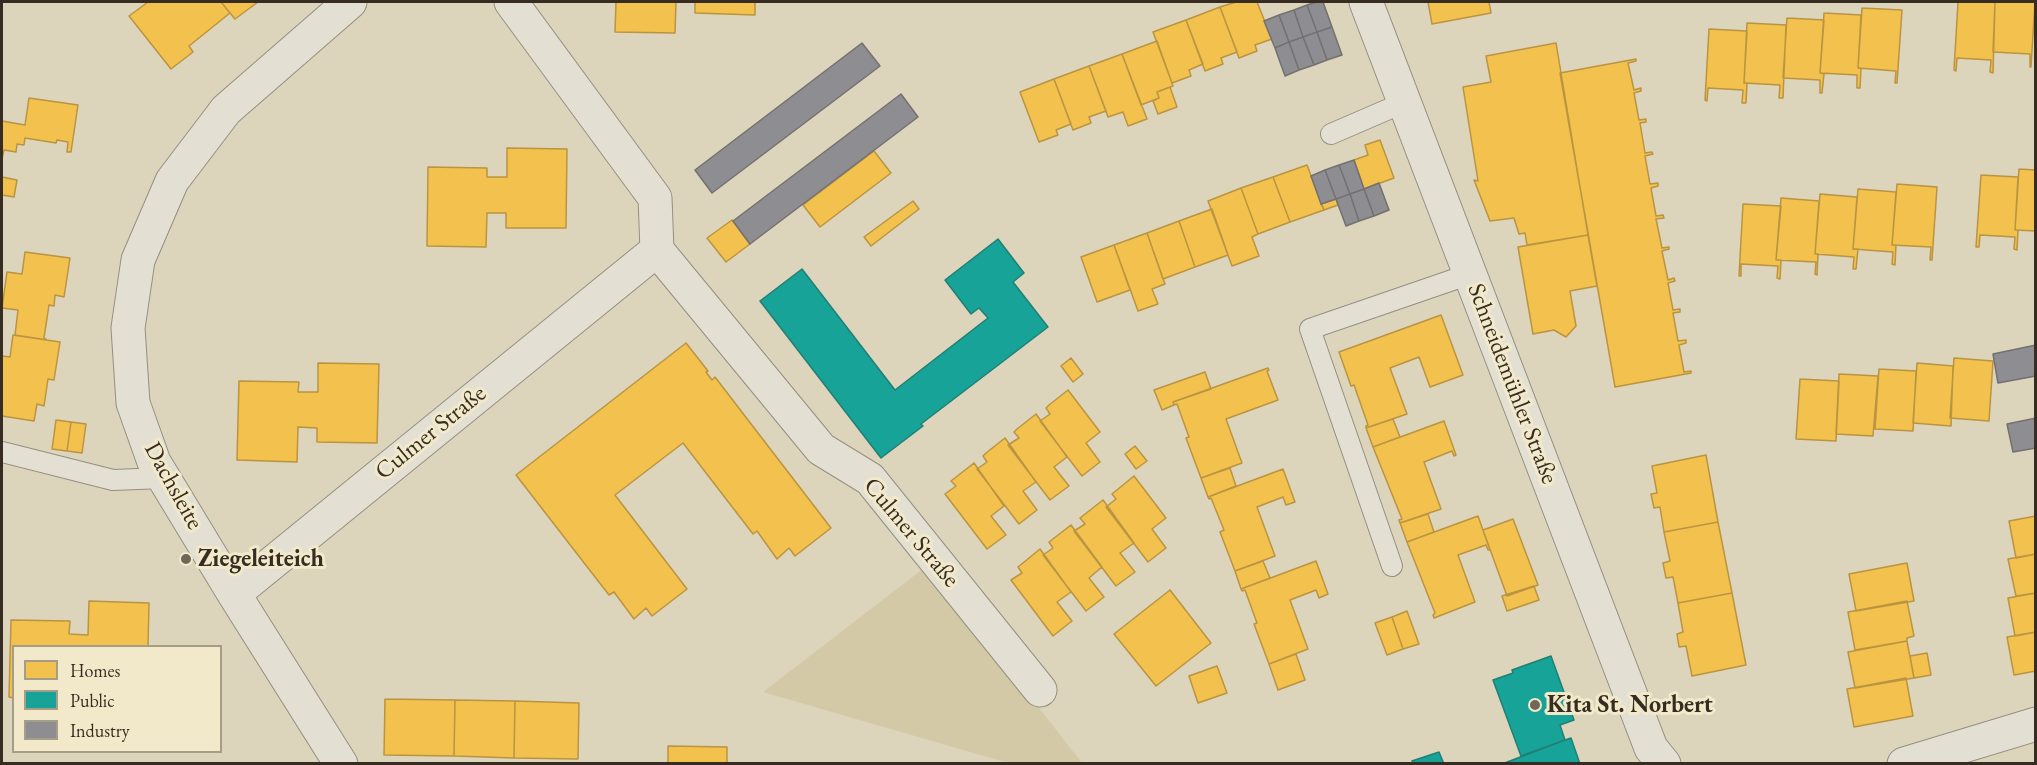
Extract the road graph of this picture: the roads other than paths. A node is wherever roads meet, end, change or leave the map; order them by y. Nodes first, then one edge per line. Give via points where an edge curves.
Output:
1 (350, 2) edge
2 (511, 2) edge
3 (1366, 2) edge
4 (1405, 102) junction
5 (1331, 134) dead end
6 (657, 250) junction
7 (1470, 274) junction
8 (2, 452) edge
9 (164, 478) junction
10 (1392, 566) dead end
11 (234, 594) junction
12 (1040, 690) dead end
13 (2036, 723) edge
14 (341, 764) edge
15 (1664, 764) edge
16 (1904, 764) edge

1 - 9 street, Dachsleite via 226,110 172,181 138,260 128,328 133,403 154,462
2 - 6 street via 655,198
3 - 4 street, Schneidemühler Straße
4 - 5 lane
4 - 7 street, Schneidemühler Straße
6 - 11 street, Culmer Straße
6 - 12 street, Culmer Straße via 821,448 870,480
7 - 10 lane via 1310,329
7 - 15 street, Schneidemühler Straße via 1651,748
8 - 9 lane via 113,480
9 - 11 street, Dachsleite
11 - 14 street, Dachsleite
13 - 16 street

